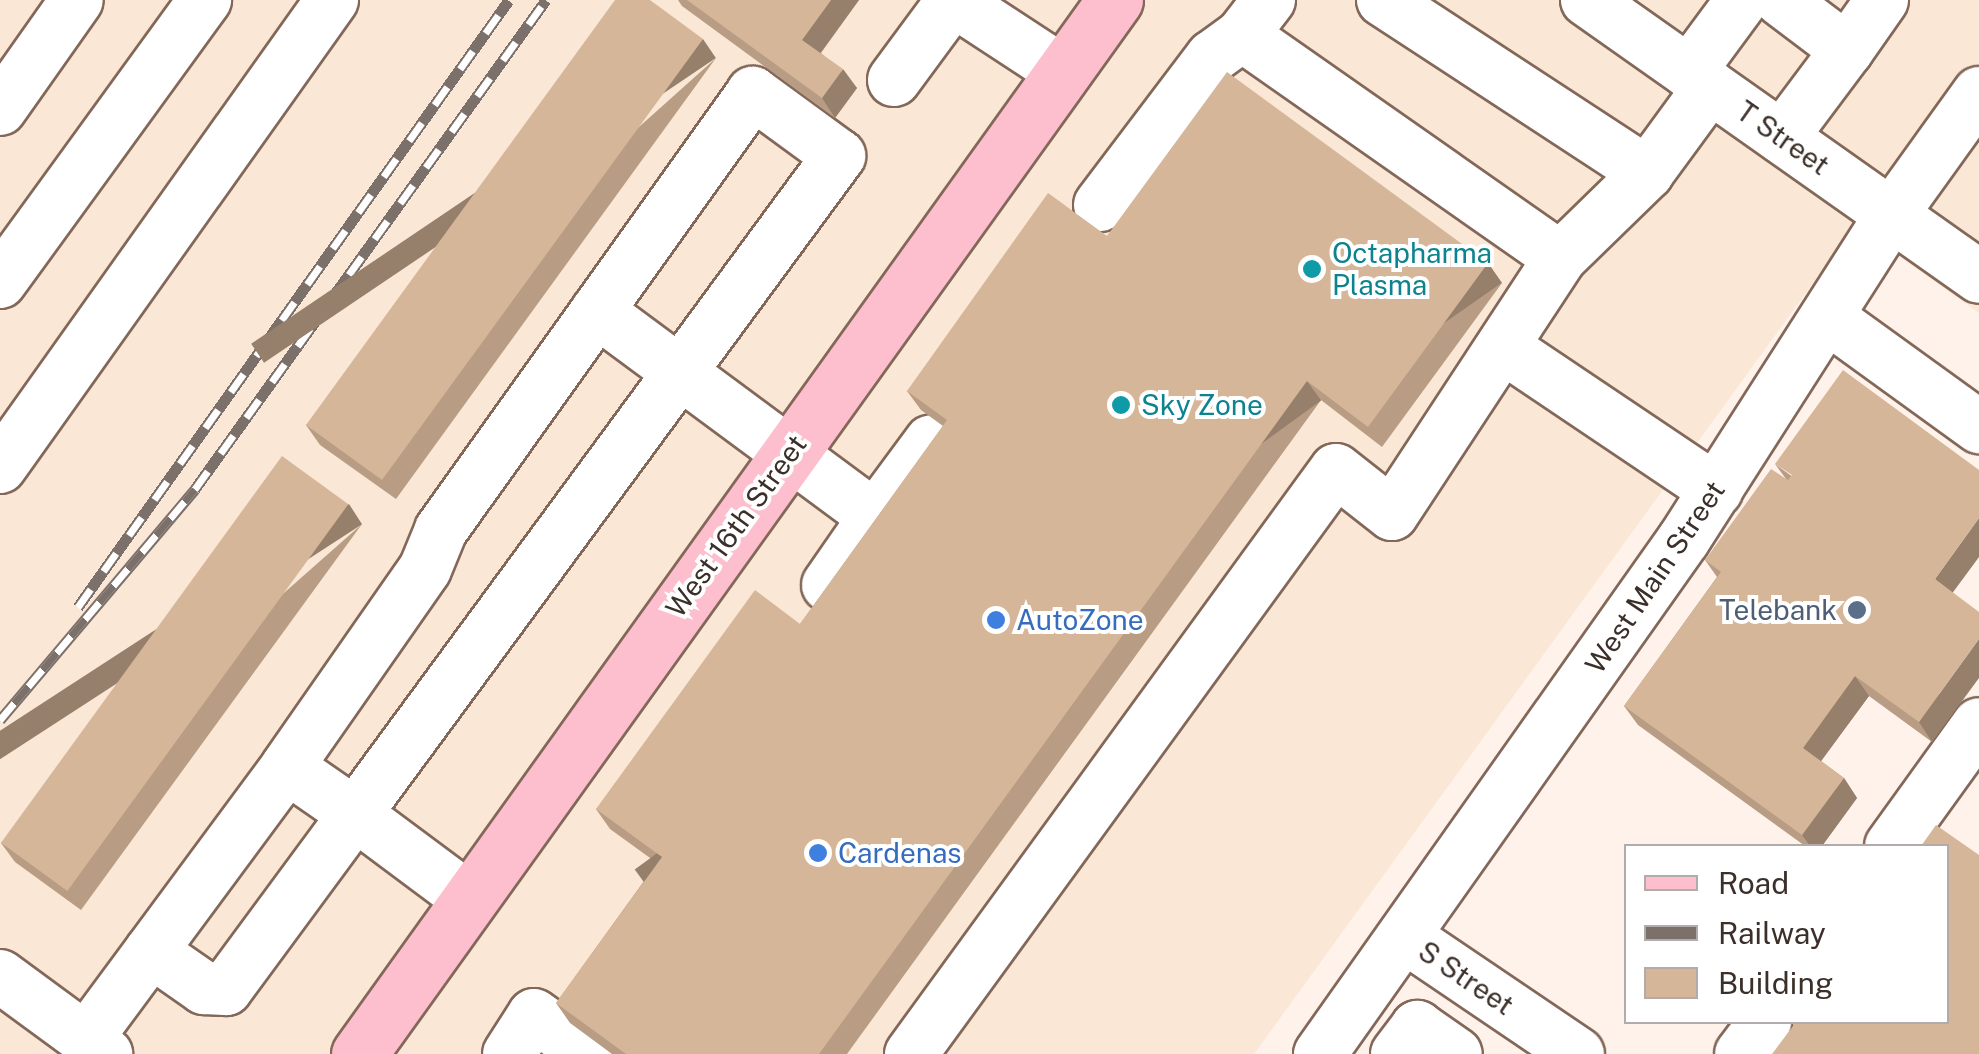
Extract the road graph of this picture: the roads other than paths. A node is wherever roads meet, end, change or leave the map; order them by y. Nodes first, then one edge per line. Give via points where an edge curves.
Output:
1 (77, 0) edge
2 (205, 0) edge
3 (332, 0) edge
4 (1115, 0) edge
5 (1382, 0) edge
6 (1586, 0) edge
7 (1742, 0) edge
8 (1781, 0) edge
9 (1882, 0) edge
10 (1256, 17) edge
11 (1847, 50) junction
12 (1064, 72) junction
13 (1700, 79) junction
14 (894, 80) dead end
15 (1979, 93) edge
16 (0, 110) edge
17 (1782, 137) junction
18 (1648, 173) junction
19 (1100, 205) dead end
20 (1892, 214) junction
21 (1560, 258) junction
22 (1979, 277) edge
23 (0, 282) edge
24 (597, 311) junction
25 (1827, 316) junction
26 (1504, 347) junction
27 (678, 374) junction
28 (16, 410) edge
29 (1979, 427) edge
30 (931, 441) edge
31 (788, 454) junction
32 (0, 467) edge
33 (1716, 490) junction
34 (875, 517) junction
35 (828, 585) edge
36 (1970, 757) edge
37 (287, 767) junction
38 (355, 814) junction
39 (1893, 844) edge
40 (468, 899) junction
41 (1404, 936) junction
42 (151, 951) junction
43 (0, 976) edge
44 (1764, 1024) edge
45 (96, 1046) edge
46 (359, 1054) edge
47 (509, 1054) edge
48 (588, 1054) edge
49 (912, 1054) edge
50 (1320, 1054) edge
51 (1397, 1054) edge
52 (1456, 1054) edge
53 (1578, 1054) edge
54 (1742, 1054) edge

1 - 16 street
2 - 23 street
3 - 28 street
4 - 12 main road, West 16th Street
5 - 18 street
6 - 13 street, T Street
7 - 13 street
8 - 11 street
9 - 11 street
10 - 19 street via 1212,56
10 - 21 street
11 - 17 street
12 - 14 street via 952,0
12 - 31 main road, West 16th Street
13 - 17 street, T Street
13 - 18 street
15 - 20 street, West Main Street
17 - 20 street, T Street
18 - 21 street
20 - 22 street, T Street
20 - 25 street, West Main Street
21 - 26 street
24 - 27 street
24 - 27 street via 753,93 838,156
24 - 37 street via 441,530 426,569
25 - 29 street
25 - 33 street, West Main Street
26 - 33 street
26 - 49 street via 1392,514 1336,470
27 - 31 street
27 - 38 street
28 - 32 street
30 - 34 street
31 - 34 street
31 - 40 main road, West 16th Street
33 - 41 street, West Main Street
34 - 35 street
36 - 39 street
37 - 38 street
37 - 42 street
38 - 40 street
38 - 42 street via 226,989 204,988
40 - 46 main road, West 16th Street
41 - 50 street, West Main Street
41 - 53 street, S Street
42 - 45 street
43 - 45 street
44 - 54 street
47 - 48 street via 534,1014
51 - 52 street via 1416,1027

